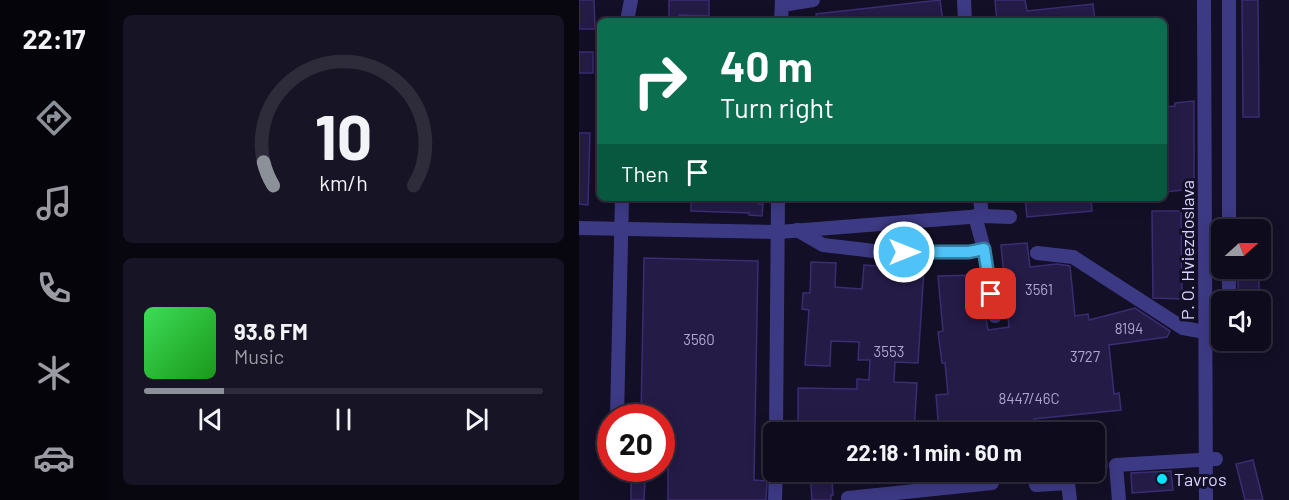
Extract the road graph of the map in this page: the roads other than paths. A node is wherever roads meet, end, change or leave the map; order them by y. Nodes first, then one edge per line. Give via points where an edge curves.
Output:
1 (631, 0) edge
2 (813, 0) edge
3 (964, 0) edge
4 (1204, 0) edge
5 (1229, 0) edge
6 (782, 3) edge
7 (628, 18) edge
8 (781, 18) edge
9 (965, 18) edge
10 (622, 201) edge
11 (778, 201) edge
12 (980, 201) edge
13 (978, 216) junction
14 (1009, 217) dead end
15 (1229, 219) edge
16 (579, 228) edge
17 (621, 229) junction
18 (797, 230) junction
19 (779, 232) junction
20 (984, 249) junction
21 (1037, 253) dead end
22 (995, 315) dead end
23 (1205, 332) junction
24 (617, 404) edge
25 (776, 422) edge
26 (1211, 459) junction
27 (776, 482) edge
28 (1036, 482) edge
29 (992, 483) dead end
30 (928, 495) edge
31 (848, 498) dead end
32 (775, 500) edge
33 (1070, 500) edge
34 (1119, 500) edge
35 (1206, 500) edge

1 - 7 street
2 - 6 street
3 - 9 street
4 - 23 street, P. O. Hviezdoslava
5 - 15 street
6 - 8 street
10 - 17 street
11 - 19 street
12 - 13 street
13 - 14 street
13 - 18 street
13 - 20 street
16 - 17 street
17 - 19 street
17 - 24 street
18 - 19 street
18 - 20 street via 823,245 883,252
19 - 25 street
20 - 22 street
21 - 23 street via 1073,258 1183,328
23 - 26 street, P. O. Hviezdoslava
26 - 34 street via 1116,465
26 - 35 street, P. O. Hviezdoslava
27 - 32 street
28 - 33 street via 1068,483
29 - 30 street
30 - 31 street

